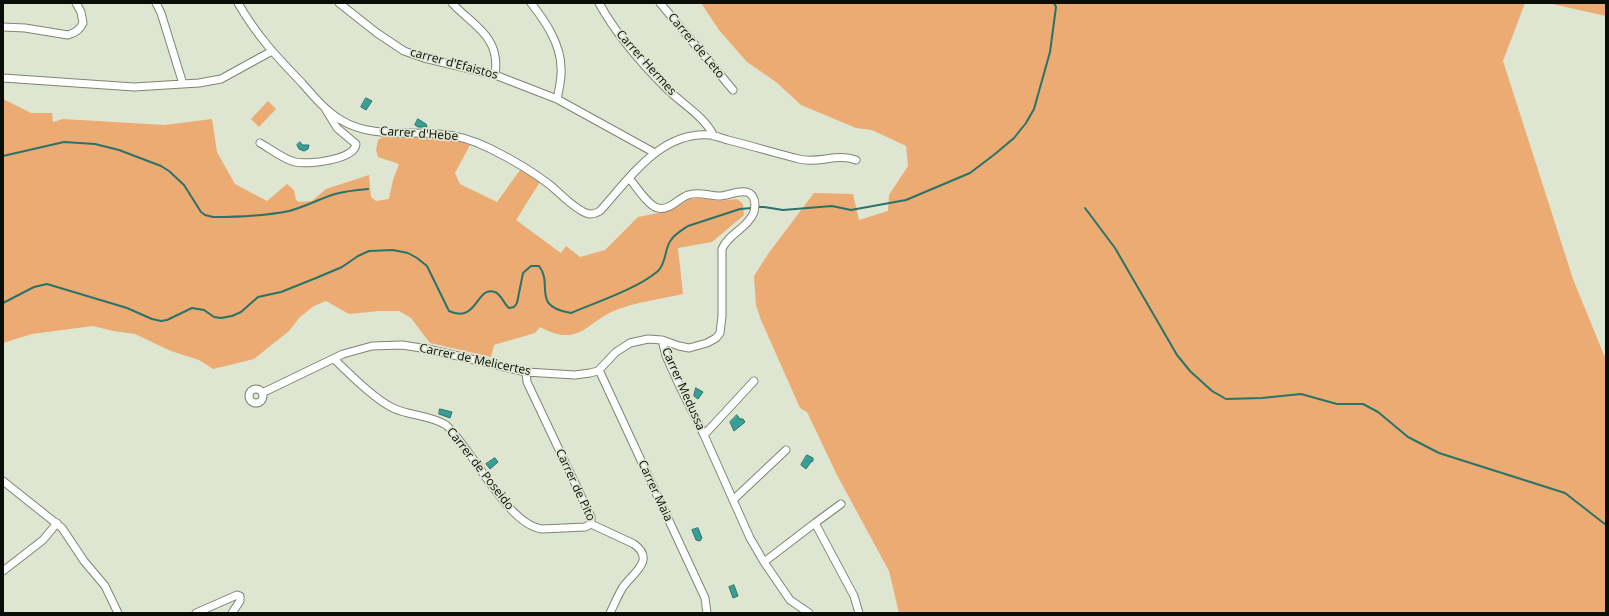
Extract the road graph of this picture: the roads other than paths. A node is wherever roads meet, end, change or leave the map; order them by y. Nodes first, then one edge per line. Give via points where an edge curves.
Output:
1 (76, 3) edge
2 (156, 3) edge
3 (238, 3) edge
4 (339, 3) edge
5 (452, 3) edge
6 (531, 3) edge
7 (599, 3) edge
8 (660, 3) edge
9 (3, 27) edge
10 (272, 51) junction
11 (495, 75) junction
12 (3, 78) edge
13 (183, 84) junction
14 (733, 90) dead end
15 (557, 99) junction
16 (325, 108) junction
17 (714, 136) junction
18 (260, 143) dead end
19 (655, 153) junction
20 (856, 160) dead end
21 (629, 178) junction
22 (662, 340) junction
23 (334, 359) junction
24 (599, 370) junction
25 (526, 372) junction
26 (754, 382) dead end
27 (262, 393) dead end
28 (704, 435) junction
29 (786, 450) dead end
30 (3, 481) edge
31 (733, 500) junction
32 (841, 504) dead end
33 (57, 523) junction
34 (815, 523) junction
35 (591, 524) junction
36 (764, 562) junction
37 (3, 571) edge
38 (118, 613) edge
39 (196, 613) edge
40 (232, 613) edge
41 (610, 613) edge
42 (708, 613) edge
43 (810, 613) edge
44 (859, 613) edge

1 - 9 street via 83,23 72,34
2 - 13 street
3 - 10 street, Carrer d'Hebe via 256,33
4 - 11 street, carrer d'Efaistos via 386,40 412,54
5 - 11 street via 489,39 495,60
6 - 15 street via 548,28 560,59 562,70
7 - 17 street, Carrer Hermes via 645,66 666,89 705,122
8 - 14 street, Carrer de Leto
10 - 13 street via 221,79 206,83
10 - 16 street, Carrer d'Hebe
11 - 15 street, carrer d'Efaistos
12 - 13 street via 134,87
15 - 19 street, carrer d'Efaistos
16 - 18 street via 336,128 356,144 352,152 333,159 299,163
16 - 21 street, Carrer d'Hebe via 342,121 360,128 390,133 439,134 476,142 525,168 588,214 600,211
17 - 19 street, Carrer d'Hebe via 683,138
17 - 20 street, Carrer d'Hebe via 803,160 844,157
19 - 21 street, Carrer d'Hebe
21 - 22 street, Carrer Medussa via 651,204 660,209 696,193 723,196 744,192 752,195 755,204 751,219 727,240 722,249 720,333 707,343 689,348
22 - 24 street via 648,339 630,343 616,352
22 - 28 street, Carrer Medussa via 677,381
23 - 25 street, Carrer de Melicertes via 372,346 402,346 441,351
23 - 27 street, Carrer de Melicertes
23 - 35 street, Carrer de Poseido via 387,405 446,425 481,472 527,525 542,529 585,528
24 - 25 street, Carrer de Melicertes via 590,374 575,375
24 - 42 street, Carrer Maia via 705,598
25 - 35 street, Carrer de Pito via 530,388 591,517
26 - 28 street, Carrer Medussa
28 - 31 street, Carrer Medussa
29 - 31 street
30 - 33 street
31 - 36 street, Carrer Medussa
32 - 34 street
33 - 37 street via 43,540
33 - 38 street via 101,580
34 - 36 street
34 - 44 street via 854,596
35 - 41 street, Carrer de Pito via 634,544 640,548 643,556 640,568 623,588
36 - 43 street, Carrer Medussa via 790,600
39 - 40 street via 237,595 240,596

